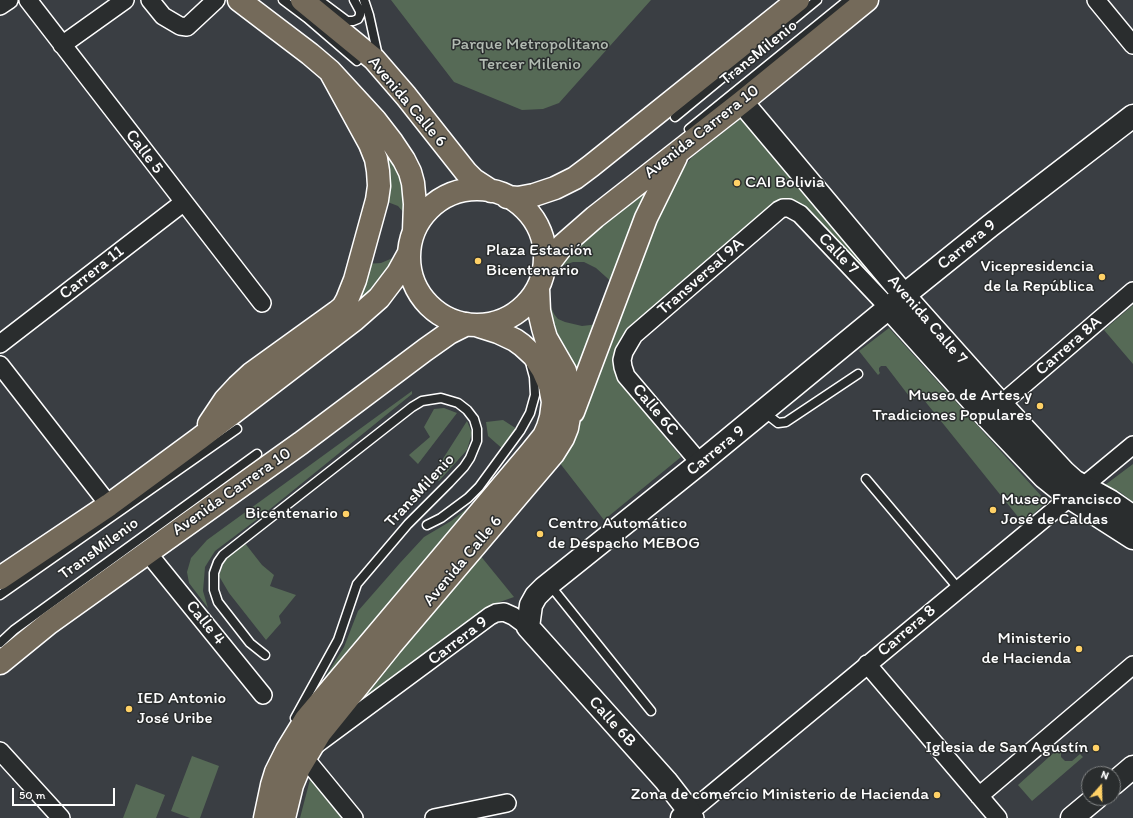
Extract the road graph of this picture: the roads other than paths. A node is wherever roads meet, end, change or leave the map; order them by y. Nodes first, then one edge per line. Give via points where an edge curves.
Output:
1 (9, 0) edge
2 (28, 0) edge
3 (125, 0) edge
4 (150, 0) edge
5 (216, 0) edge
6 (239, 0) edge
7 (283, 0) edge
8 (302, 0) edge
9 (319, 0) edge
10 (354, 0) edge
11 (364, 0) edge
12 (798, 0) edge
13 (817, 0) edge
14 (848, 0) edge
15 (867, 0) edge
16 (1096, 0) edge
17 (0, 6) edge
18 (62, 45) junction
19 (1133, 46) edge
20 (357, 61) dead end
21 (379, 65) junction
22 (330, 71) junction
23 (742, 102) junction
24 (1133, 116) edge
25 (675, 117) dead end
26 (689, 129) dead end
27 (680, 149) junction
28 (499, 194) junction
29 (184, 202) junction
30 (783, 208) joint
31 (414, 231) junction
32 (409, 253) junction
33 (541, 279) junction
34 (1133, 291) edge
35 (901, 301) junction
36 (262, 303) dead end
37 (471, 325) junction
38 (0, 344) edge
39 (522, 345) junction
40 (624, 352) joint
41 (0, 365) edge
42 (858, 374) dead end
43 (994, 411) junction
44 (763, 412) junction
45 (567, 428) junction
46 (237, 429) dead end
47 (200, 438) junction
48 (1133, 445) edge
49 (257, 454) dead end
50 (700, 463) junction
51 (866, 480) dead end
52 (1076, 492) junction
53 (109, 505) junction
54 (1133, 517) edge
55 (427, 525) dead end
56 (1133, 538) edge
57 (147, 552) junction
58 (0, 578) edge
59 (549, 584) junction
60 (958, 588) junction
61 (0, 595) edge
62 (528, 627) junction
63 (0, 643) edge
64 (265, 655) dead end
65 (0, 663) edge
66 (867, 664) junction
67 (1133, 665) edge
68 (263, 695) dead end
69 (651, 712) dead end
70 (0, 751) edge
71 (306, 754) junction
72 (1133, 767) edge
73 (276, 772) junction
74 (1121, 777) edge
75 (979, 796) junction
76 (507, 802) dead end
77 (689, 816) edge
78 (61, 818) edge
79 (265, 818) edge
80 (284, 818) edge
81 (354, 818) edge
82 (434, 818) edge
83 (998, 818) edge

1 - 17 street
2 - 18 street, Calle 5
3 - 18 street
4 - 5 street via 164,16 180,26 187,27
6 - 22 main road
7 - 20 lane
8 - 21 main road, Avenida Calle 6
9 - 10 lane via 347,21 353,21 360,15
11 - 21 lane
12 - 28 main road via 575,178 534,195 518,198
13 - 25 lane, TransMilenio
14 - 26 lane, TransMilenio
15 - 23 main road, Avenida Carrera 10
16 - 19 street
18 - 29 street, Calle 5
21 - 28 main road, Avenida Calle 6 via 466,172 474,180
22 - 31 main road via 375,120 404,160 410,172 415,194
22 - 47 main road via 370,144 378,171 377,200 355,280 343,307 251,374 225,400
23 - 27 main road, Avenida Carrera 10
23 - 35 street, Avenida Calle 7
24 - 35 street, Carrera 9 via 990,226
27 - 33 main road, Avenida Carrera 10 via 574,234 556,253
27 - 45 main road via 646,218
28 - 31 main road via 477,190 445,197 429,209
28 - 33 main road via 520,205 538,228 545,257
29 - 36 street, Calle 5
29 - 38 street, Carrera 11
30 - 35 street, Calle 7 via 800,214
30 - 40 street, Transversal 9A via 634,335
31 - 32 main road
32 - 37 main road via 415,286 423,298 450,320
32 - 47 main road via 389,286 367,309
33 - 37 main road via 524,306 512,315 490,324
33 - 45 main road, Avenida Calle 6 via 539,311 543,328 565,371 568,384 570,403
34 - 43 street, Carrera 8A
35 - 43 street, Avenida Calle 7
35 - 44 street, Carrera 9
37 - 39 main road, Avenida Calle 6 via 498,332
37 - 57 main road, Avenida Carrera 10 via 446,335 301,443
39 - 55 lane, TransMilenio via 534,377 535,395 530,413 479,487 441,518
39 - 73 main road, Avenida Calle 6 via 534,356 550,386 553,402 544,436 316,706 297,733
40 - 50 street, Calle 6C via 622,360 626,376
41 - 53 street
42 - 44 lane via 786,422 778,423
43 - 52 street, Avenida Calle 7 via 1074,481
44 - 50 street, Carrera 9
45 - 71 main road, Avenida Calle 6 via 553,454 334,714
46 - 61 lane, TransMilenio
47 - 53 main road
48 - 52 street, Carrera 8
49 - 63 lane, TransMilenio via 21,625
50 - 59 street, Carrera 9
51 - 60 lane
52 - 54 street, Avenida Calle 7 via 1110,502
52 - 56 street, Avenida Calle 7
52 - 60 street, Carrera 8
53 - 58 main road
57 - 65 main road, Avenida Carrera 10 via 49,623
57 - 68 street, Calle 4
59 - 62 street, Carrera 9 via 536,596 531,605
59 - 69 lane
60 - 66 street, Carrera 8
62 - 71 street, Carrera 9 via 504,612 490,616
62 - 77 street, Calle 6B via 666,782
64 - 73 lane, TransMilenio via 250,643 218,602 214,590 214,573 223,555 422,401 440,398 458,403 467,410 474,419 477,429 477,441 470,458 454,478 408,524 357,584 338,640 297,714
66 - 75 street
66 - 77 street, Carrera 8
67 - 75 street
70 - 78 street
71 - 80 main road, Avenida Calle 6 via 292,786
71 - 81 street
72 - 74 street
73 - 79 main road, Avenida Calle 6
75 - 83 street
76 - 82 street

